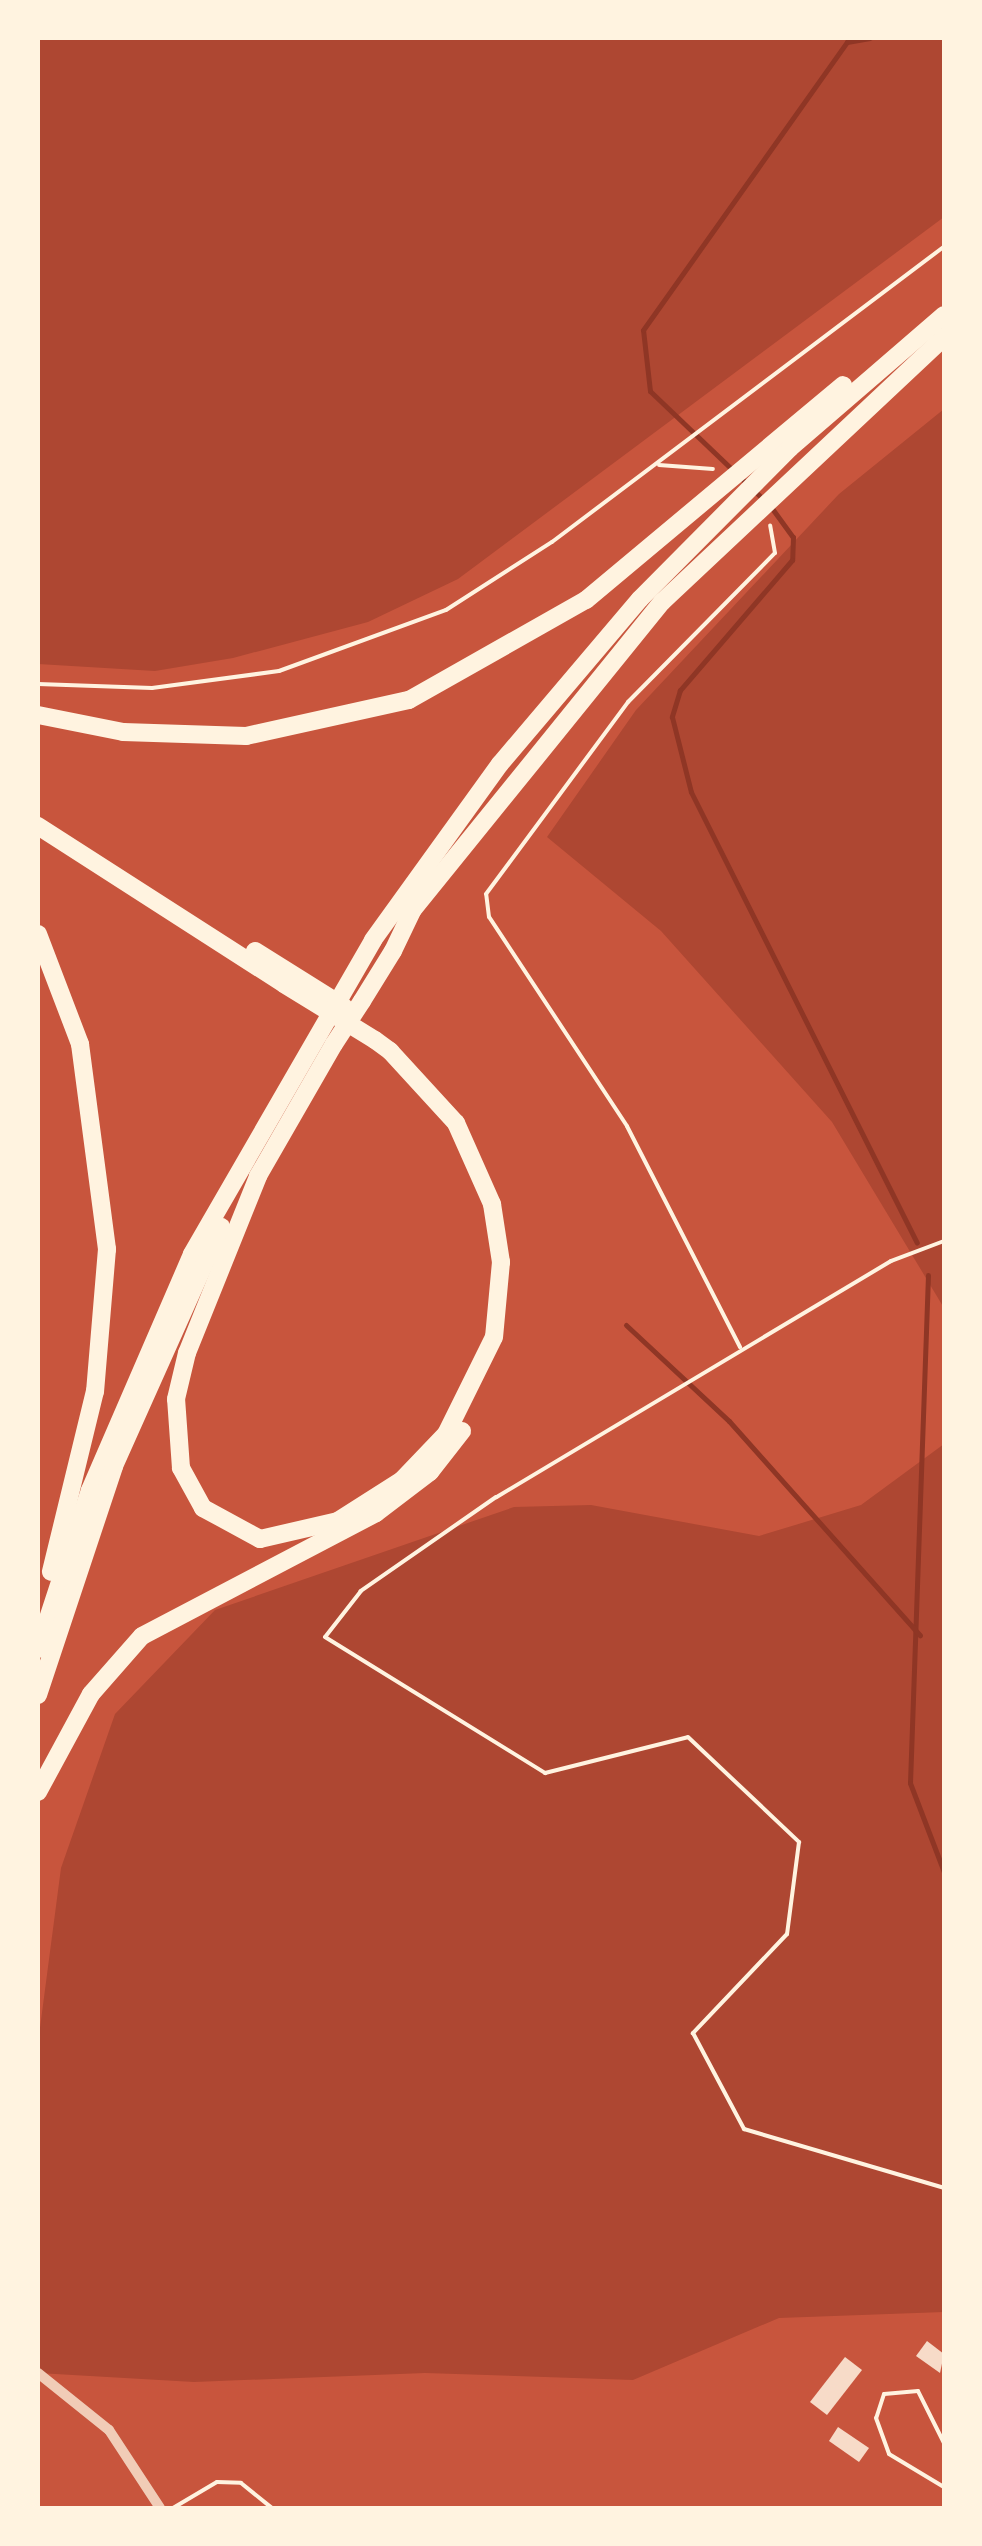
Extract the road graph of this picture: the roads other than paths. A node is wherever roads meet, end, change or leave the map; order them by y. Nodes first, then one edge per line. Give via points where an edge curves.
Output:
1 (944, 303) edge
2 (944, 315) edge
3 (944, 337) edge
4 (791, 449) junction
5 (38, 715) edge
6 (38, 812) edge
7 (38, 826) edge
8 (38, 934) edge
9 (297, 1086) junction
10 (38, 1615) edge
11 (38, 1649) edge
12 (38, 1695) edge
13 (38, 1792) edge
14 (38, 2373) edge
15 (160, 2508) edge

1 - 4 highway
2 - 4 highway
3 - 4 highway
4 - 5 highway via 694,512 512,649 354,718 188,737
4 - 9 highway via 407,904
6 - 13 highway via 420,1062 494,1171 513,1263 490,1382 430,1472 376,1514 142,1636 91,1694
7 - 9 highway via 390,1051 456,1123 492,1204 501,1262 494,1337 446,1434 402,1480 338,1521 260,1539 220,1520 191,1490 176,1399 224,1249
8 - 10 highway via 80,1044 106,1249 95,1392
9 - 11 highway via 156,1330
9 - 12 highway via 230,1208 114,1466
14 - 15 street via 110,2430

